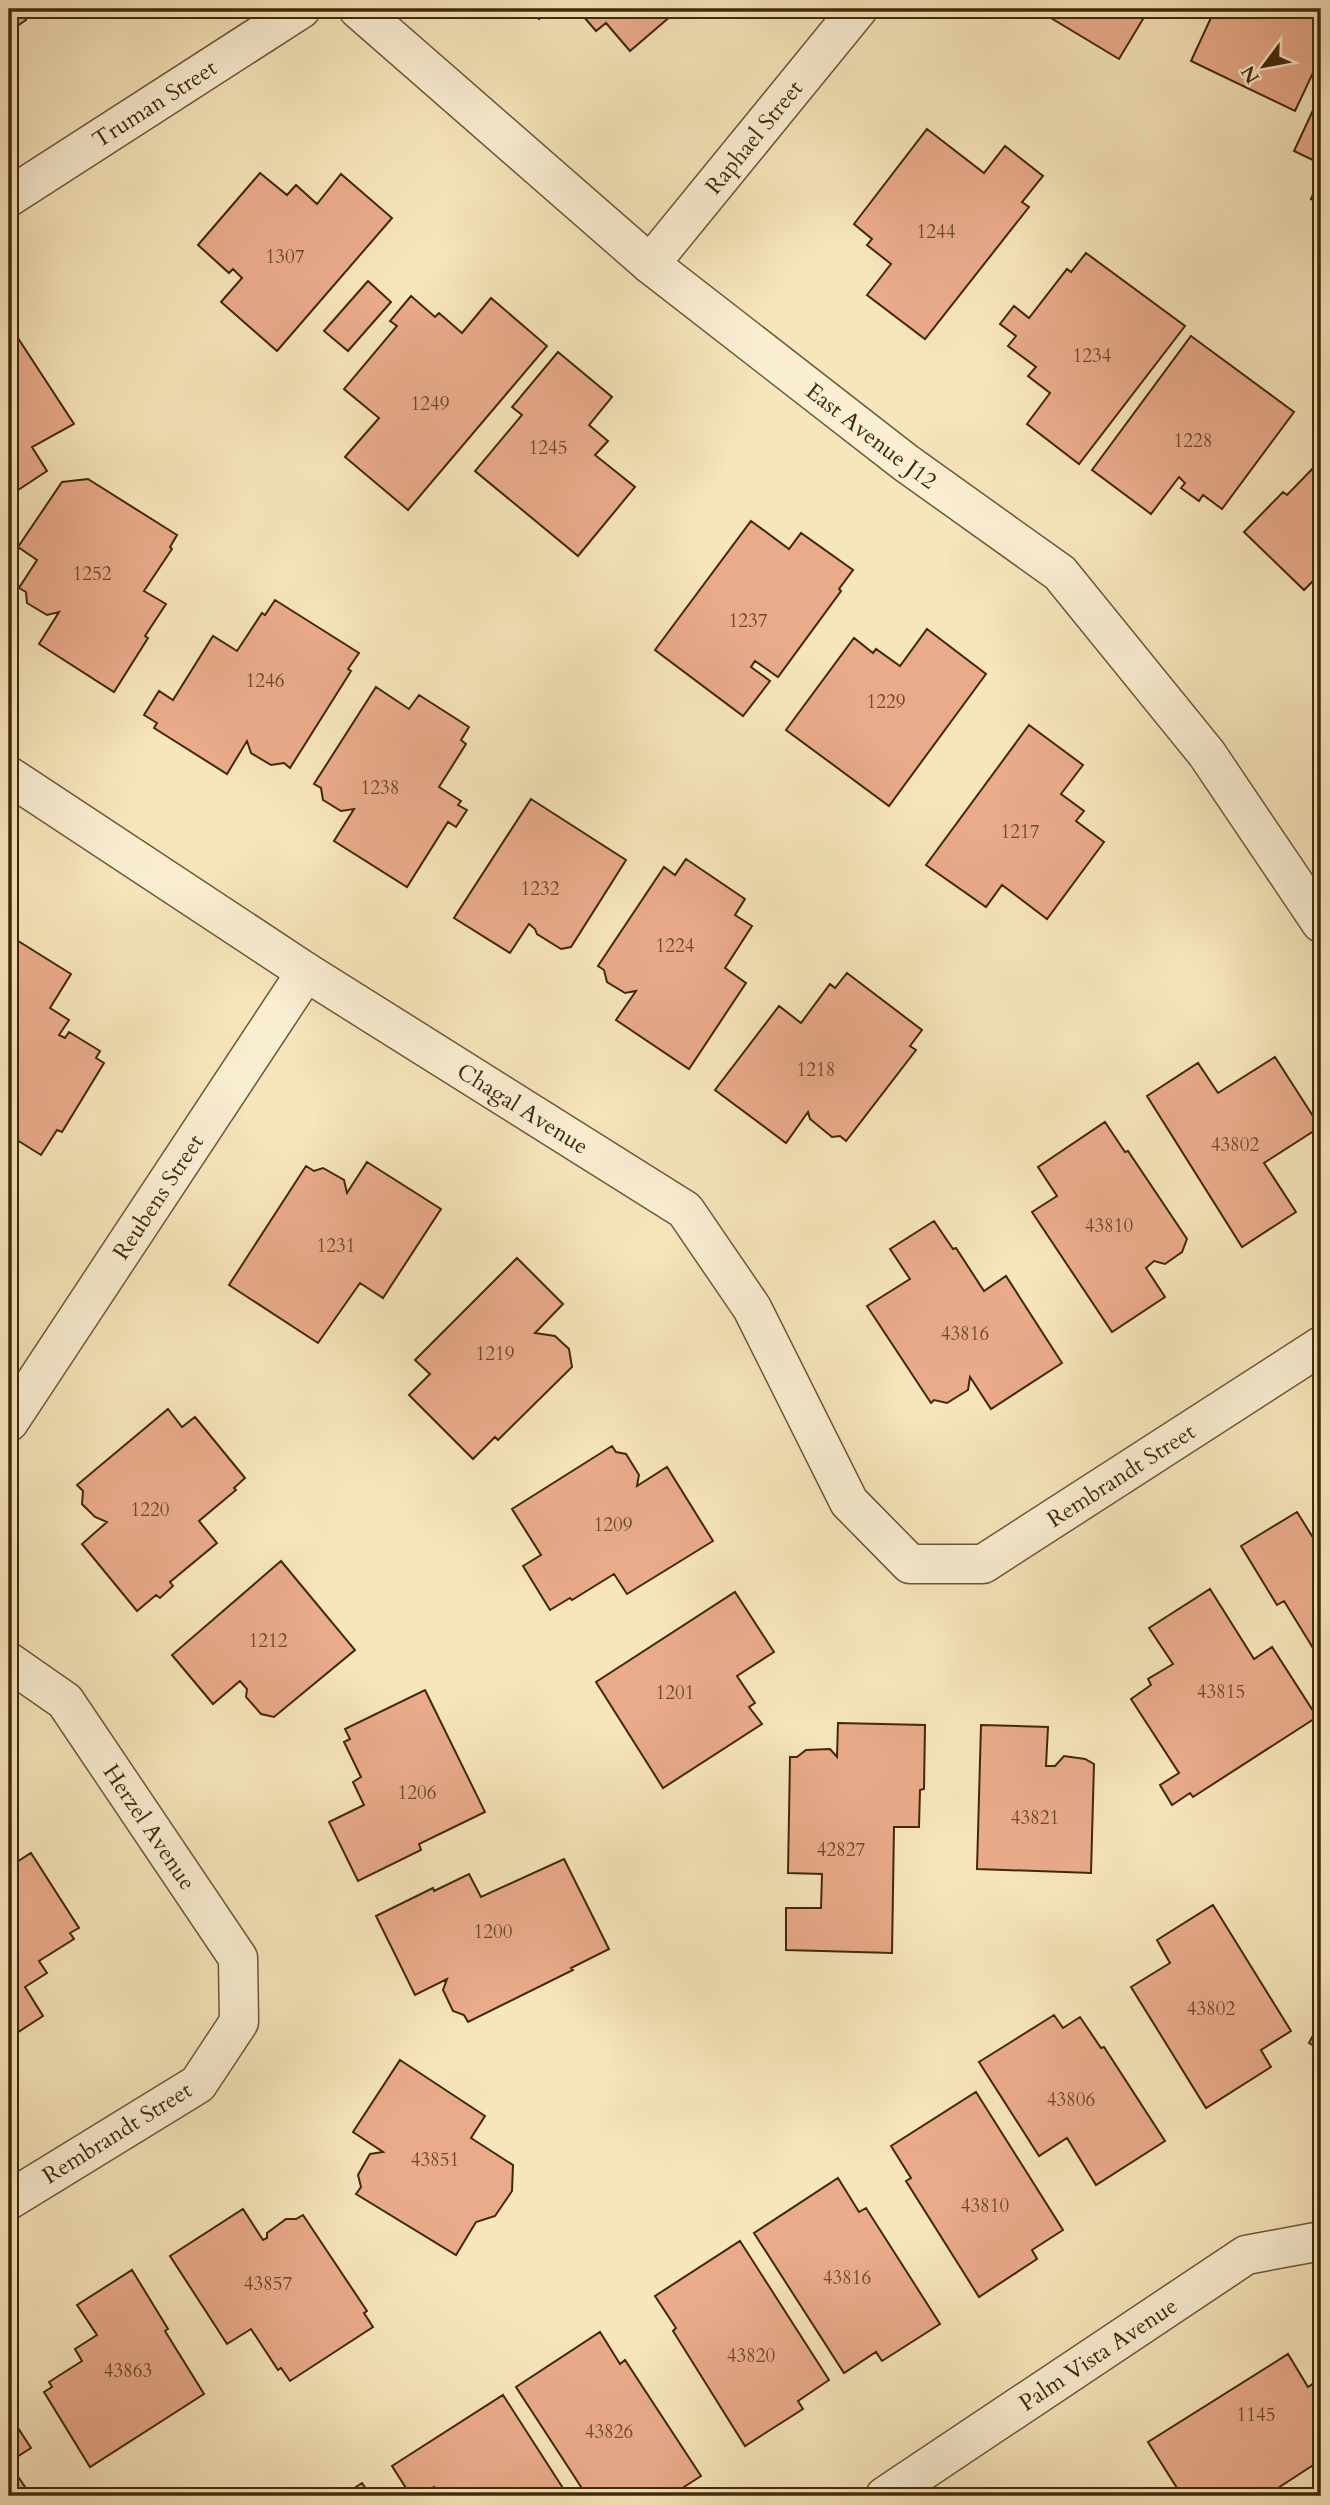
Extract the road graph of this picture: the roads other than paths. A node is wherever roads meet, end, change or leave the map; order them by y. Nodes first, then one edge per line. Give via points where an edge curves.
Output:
1 (301, 9) edge
2 (358, 9) edge
3 (858, 9) edge
4 (9, 197) edge
5 (650, 264) junction
6 (9, 776) edge
7 (1321, 923) edge
8 (306, 972) junction
9 (1321, 1346) edge
10 (9, 1422) edge
11 (910, 1564) joint
12 (9, 1662) edge
13 (239, 2022) joint
14 (9, 2200) edge
15 (1321, 2241) edge
16 (885, 2496) edge

1 - 4 street, Truman Street
2 - 5 street, East Avenue J12
3 - 5 street, Raphael Street
5 - 7 street, East Avenue J12 via 906,463 1059,573 1208,754
6 - 8 street, Chagal Avenue
8 - 10 street, Reubens Street
8 - 11 street, Chagal Avenue via 685,1210 752,1308 849,1502
9 - 11 street, Rembrandt Street via 983,1564
12 - 13 street, Herzel Avenue via 65,1701 238,1958
13 - 14 street, Rembrandt Street via 198,2084
15 - 16 street, Palm Vista Avenue via 1246,2255

